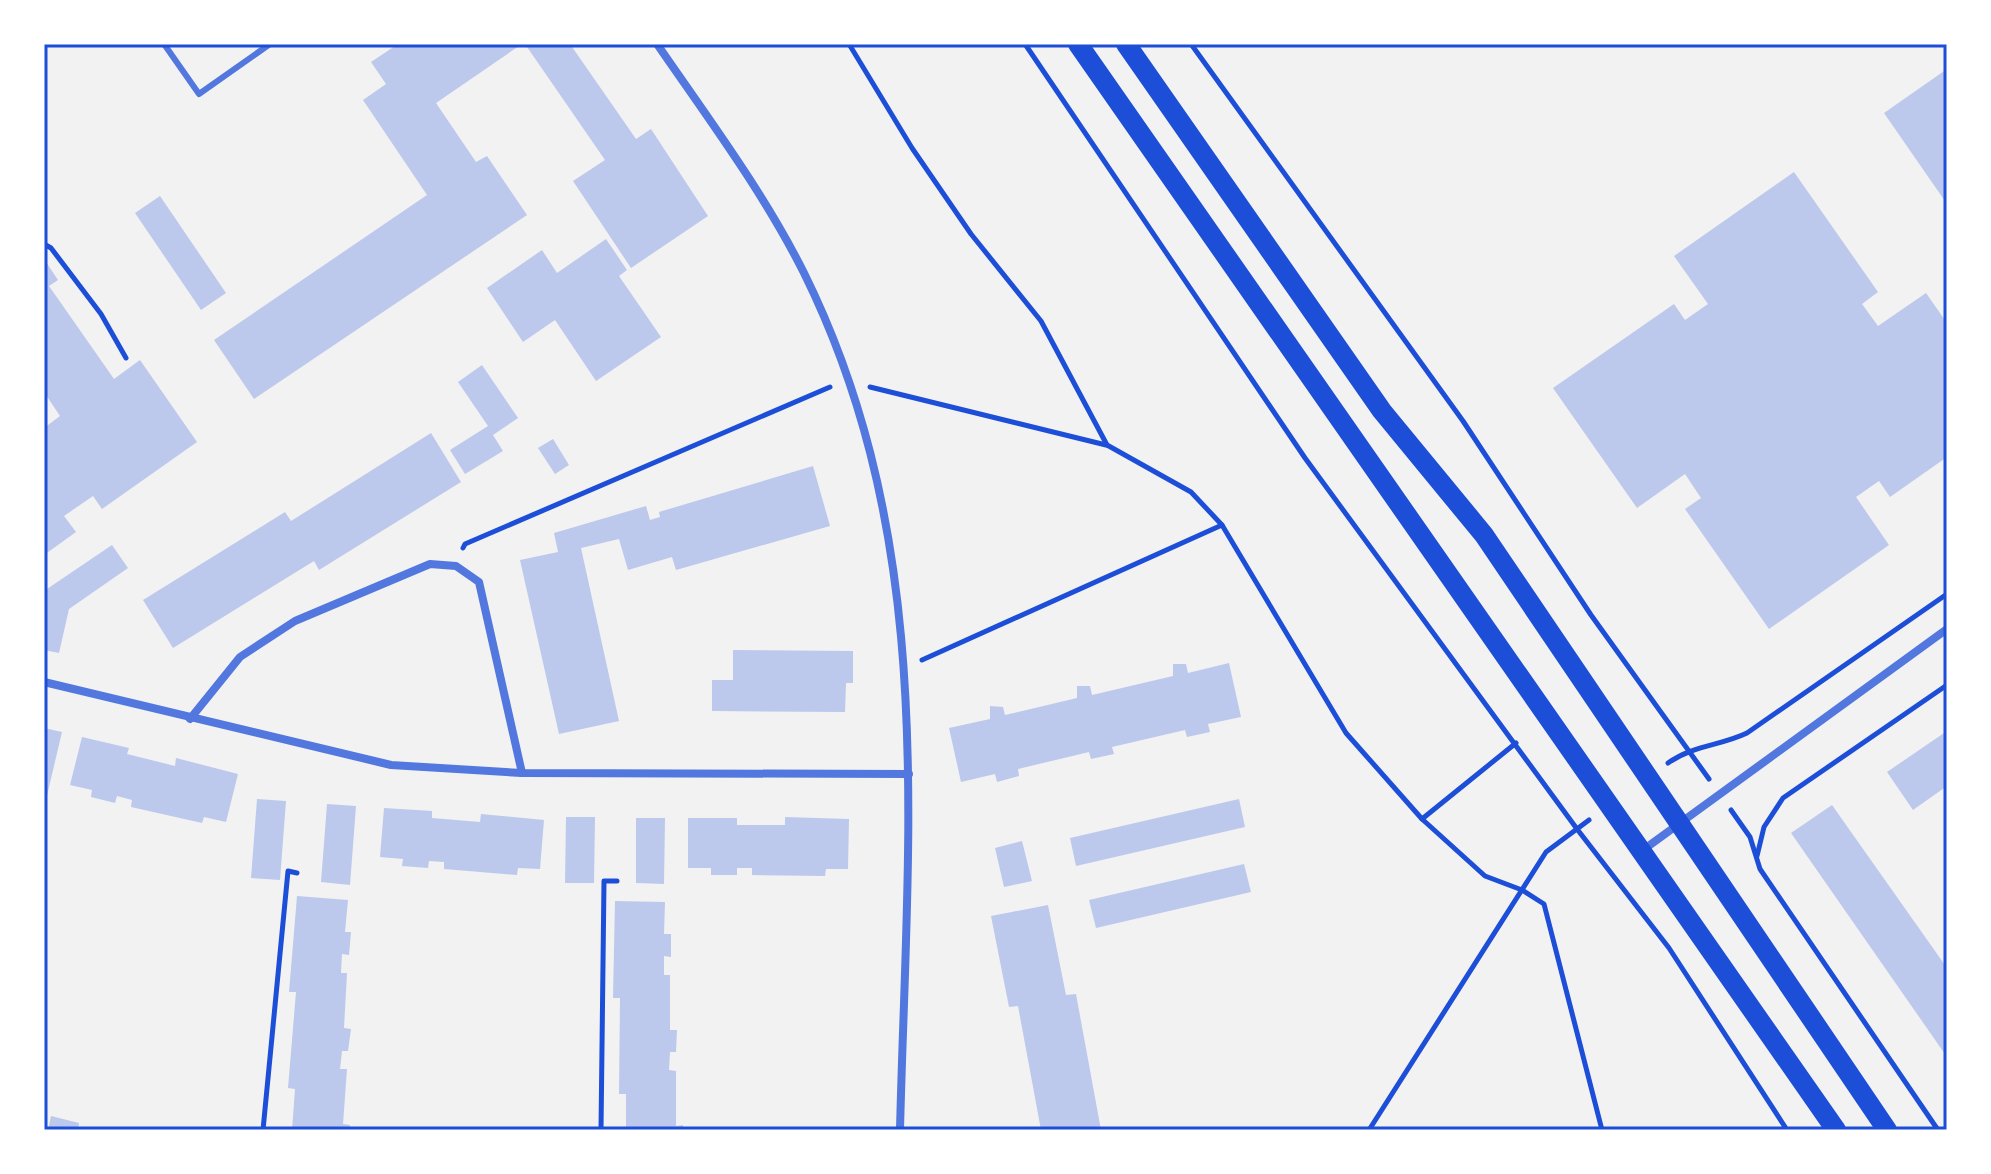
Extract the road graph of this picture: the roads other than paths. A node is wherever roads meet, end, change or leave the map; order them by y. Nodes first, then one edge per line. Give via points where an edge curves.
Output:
1 (164, 44) edge
2 (270, 44) edge
3 (657, 44) edge
4 (1078, 44) edge
5 (1126, 44) edge
6 (1947, 629) edge
7 (44, 682) edge
8 (190, 719) junction
9 (522, 773) junction
10 (909, 774) junction
11 (1680, 821) junction
12 (1643, 850) junction
13 (900, 1130) edge
14 (1836, 1130) edge
15 (1887, 1130) edge

1 - 2 lane via 199,94
3 - 10 street via 729,148 804,273 849,382 881,497 906,667
4 - 12 main road
5 - 11 main road via 1382,411 1484,535
6 - 11 street
7 - 8 street
8 - 9 street via 391,765
8 - 9 street via 240,657 295,621 430,564 456,566 479,582
9 - 10 street
10 - 13 street
11 - 12 street
11 - 15 main road
12 - 14 main road

